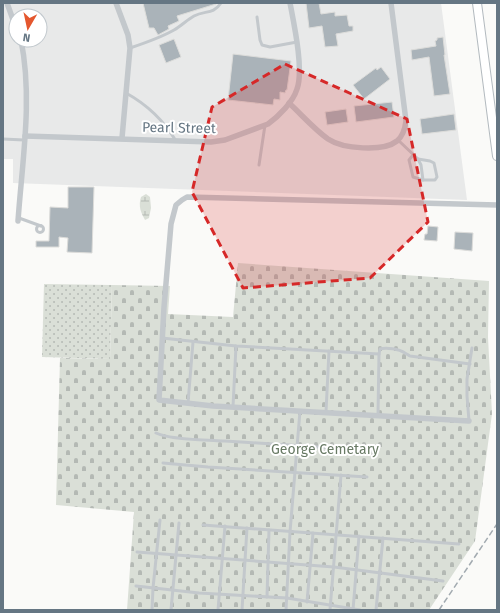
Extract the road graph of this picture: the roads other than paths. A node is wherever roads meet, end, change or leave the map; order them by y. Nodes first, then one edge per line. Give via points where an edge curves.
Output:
1 (7, 3) edge
2 (116, 3) edge
3 (221, 3) edge
4 (290, 3) edge
5 (391, 3) edge
6 (477, 3) edge
7 (3, 6) edge
8 (257, 17) dead end
9 (297, 42) junction
10 (22, 48) edge
11 (130, 48) junction
12 (126, 93) junction
13 (289, 103) junction
14 (265, 125) junction
15 (24, 138) junction
16 (122, 138) junction
17 (3, 139) edge
18 (398, 140) junction
19 (176, 141) junction
20 (413, 155) junction
21 (497, 156) edge
22 (418, 159) junction
23 (259, 165) dead end
24 (423, 180) junction
25 (497, 205) edge
26 (18, 220) joint
27 (41, 226) dead end
28 (162, 338) junction
29 (193, 342) junction
30 (236, 346) junction
31 (472, 348) dead end
32 (329, 351) junction
33 (379, 354) junction
34 (470, 364) junction
35 (188, 404) junction
36 (233, 407) junction
37 (300, 411) junction
38 (326, 412) junction
39 (378, 416) junction
40 (469, 421) joint
41 (156, 433) dead end
42 (297, 445) junction
43 (372, 451) dead end
44 (163, 462) dead end
45 (296, 473) junction
46 (341, 475) junction
47 (367, 477) dead end
48 (160, 520) dead end
49 (179, 523) dead end
50 (203, 525) dead end
51 (225, 526) junction
52 (247, 528) junction
53 (269, 530) junction
54 (290, 532) junction
55 (313, 533) junction
56 (337, 535) junction
57 (359, 536) junction
58 (383, 538) junction
59 (458, 544) dead end
60 (137, 552) dead end
61 (157, 554) junction
62 (176, 556) junction
63 (222, 559) junction
64 (245, 561) junction
65 (268, 563) junction
66 (289, 564) junction
67 (310, 566) junction
68 (334, 567) junction
69 (356, 570) junction
70 (379, 572) junction
71 (443, 581) dead end
72 (136, 586) dead end
73 (153, 588) junction
74 (172, 590) junction
75 (218, 594) junction
76 (242, 595) junction
77 (267, 597) junction
78 (287, 598) junction
79 (307, 602) junction
80 (331, 605) junction
81 (353, 609) edge
82 (152, 610) edge
83 (171, 610) edge
84 (218, 610) edge
85 (242, 610) edge
86 (286, 610) edge
87 (330, 610) edge
88 (360, 610) edge
89 (376, 610) edge

1 - 7 street
2 - 11 street
3 - 11 lane via 212,12 196,15 164,36
4 - 9 street, Pearl Street
5 - 18 street via 406,122 404,132
6 - 21 main road
8 - 9 lane via 262,45 270,47
9 - 13 street, Pearl Street via 300,79
10 - 15 street via 26,88
11 - 12 street
12 - 16 street
12 - 19 lane via 155,115
13 - 14 street, Pearl Street
13 - 18 street via 328,139 337,144 380,148
14 - 19 street, Pearl Street via 225,140
14 - 23 lane
15 - 16 street, Pearl Street
15 - 17 lane
15 - 26 street
16 - 19 street, Pearl Street
18 - 20 lane
20 - 22 lane
20 - 24 lane via 409,160 412,176
22 - 24 lane
22 - 24 lane via 430,161 435,166 436,179
25 - 28 street via 187,198 176,205 171,224
26 - 27 lane
28 - 29 lane
28 - 35 street via 159,400
29 - 30 lane
29 - 35 lane
30 - 32 lane
30 - 36 lane
31 - 34 lane
32 - 33 lane
32 - 38 lane
33 - 34 lane via 380,349 384,348 410,356
33 - 39 lane
34 - 40 lane via 467,379
35 - 36 street
36 - 37 street
37 - 38 street
37 - 42 lane
38 - 39 street
39 - 40 street
41 - 42 lane
42 - 43 lane
42 - 45 lane
44 - 45 lane
45 - 46 lane
45 - 54 lane
46 - 47 lane
46 - 56 lane
48 - 61 lane
49 - 62 lane
50 - 51 lane
51 - 52 lane
51 - 63 lane
52 - 53 lane
52 - 64 lane
53 - 54 lane
53 - 65 lane
54 - 55 lane
54 - 66 lane
55 - 56 lane
55 - 67 lane
56 - 57 lane
56 - 68 lane
57 - 58 lane
57 - 69 lane
58 - 59 lane
58 - 70 lane
60 - 61 lane
61 - 62 lane
61 - 73 lane
62 - 63 lane
62 - 74 lane
63 - 64 lane
63 - 75 lane
64 - 65 lane
64 - 76 lane
65 - 66 lane
65 - 77 lane
66 - 67 lane
66 - 78 lane
67 - 68 lane
67 - 79 lane
68 - 69 lane
68 - 80 lane
69 - 70 lane
69 - 81 lane
70 - 71 lane
70 - 89 lane
72 - 73 lane
73 - 74 lane
73 - 82 lane
74 - 75 lane
74 - 83 lane
75 - 76 lane
75 - 84 lane
76 - 77 lane
76 - 85 lane
77 - 78 lane
78 - 79 lane
78 - 86 lane
79 - 80 lane
80 - 81 lane
80 - 87 lane
81 - 88 lane

